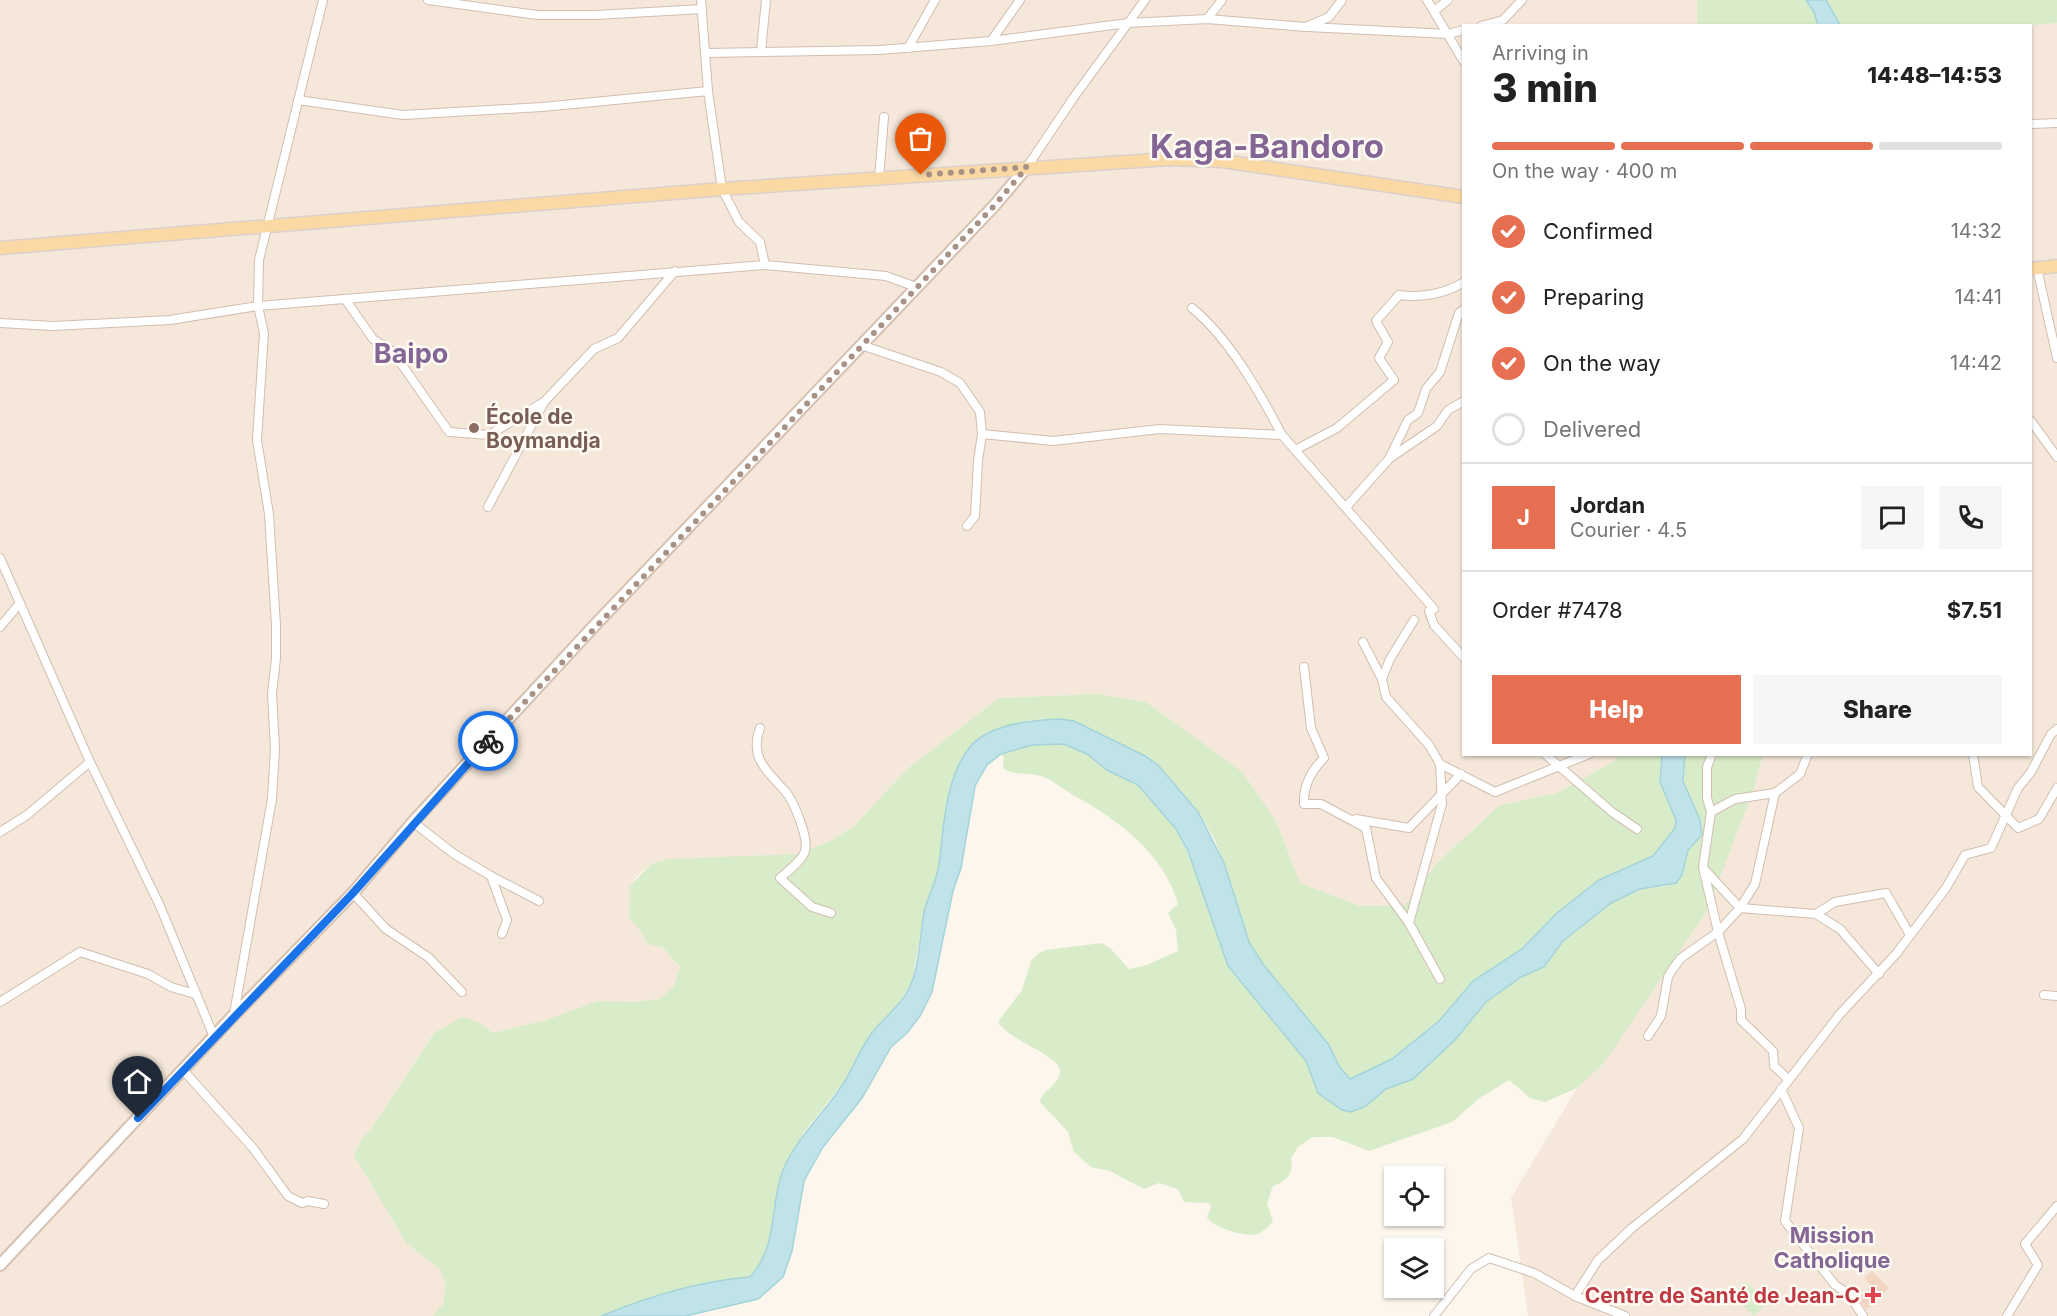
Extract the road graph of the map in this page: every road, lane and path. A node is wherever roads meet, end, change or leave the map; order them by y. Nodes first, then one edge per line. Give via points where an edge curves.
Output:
1 (323, 0) edge
2 (428, 0) edge
3 (701, 0) edge
4 (766, 0) edge
5 (935, 0) edge
6 (1020, 0) edge
7 (1145, 0) edge
8 (1222, 0) edge
9 (1342, 0) edge
10 (1427, 0) edge
11 (1448, 0) edge
12 (1522, 0) edge
13 (702, 9) junction
14 (1434, 11) junction
15 (1207, 19) junction
16 (1128, 23) junction
17 (1488, 24) edge
18 (1306, 27) junction
19 (1462, 30) edge
20 (1448, 34) junction
21 (991, 40) junction
22 (908, 48) junction
23 (761, 51) junction
24 (705, 53) junction
25 (1462, 59) edge
26 (708, 91) junction
27 (298, 100) junction
28 (884, 117) dead end
29 (2057, 123) edge
30 (2032, 124) edge
31 (1027, 167) junction
32 (879, 178) junction
33 (722, 189) junction
34 (1462, 197) edge
35 (266, 227) junction
36 (0, 248) edge
37 (765, 266) junction
38 (2057, 266) edge
39 (2034, 268) edge
40 (675, 271) junction
41 (1462, 283) edge
42 (916, 287) junction
43 (345, 300) junction
44 (258, 306) junction
45 (1192, 308) dead end
46 (1462, 311) edge
47 (0, 323) edge
48 (861, 345) junction
49 (2057, 357) edge
50 (544, 402) junction
51 (1462, 402) edge
52 (2032, 422) edge
53 (982, 434) junction
54 (1282, 435) junction
55 (1295, 450) junction
56 (2057, 457) edge
57 (1389, 459) junction
58 (1347, 506) junction
59 (488, 507) dead end
60 (967, 526) dead end
61 (0, 558) edge
62 (20, 603) junction
63 (1414, 620) dead end
64 (0, 627) edge
65 (1363, 642) dead end
66 (1462, 656) edge
67 (1304, 667) dead end
68 (1382, 679) junction
69 (760, 728) dead end
70 (2057, 729) edge
71 (1547, 756) edge
72 (1585, 756) edge
73 (1711, 756) edge
74 (1807, 756) edge
75 (1973, 756) edge
76 (90, 762) junction
77 (1440, 764) junction
78 (1561, 767) junction
79 (1461, 774) junction
80 (2057, 788) edge
81 (1441, 793) junction
82 (1775, 793) junction
83 (1711, 812) junction
84 (2005, 814) junction
85 (1348, 818) junction
86 (413, 822) junction
87 (1637, 829) dead end
88 (0, 832) edge
89 (1703, 867) junction
90 (491, 876) junction
91 (353, 893) junction
92 (539, 901) dead end
93 (1740, 908) junction
94 (831, 913) dead end
95 (1816, 914) junction
96 (1409, 922) junction
97 (1718, 932) junction
98 (502, 934) dead end
99 (1910, 935) junction
100 (1879, 974) junction
101 (1440, 979) dead end
102 (462, 992) dead end
103 (195, 994) junction
104 (2044, 995) dead end
105 (2057, 996) edge
106 (0, 1002) edge
107 (234, 1015) junction
108 (1648, 1036) dead end
109 (214, 1037) junction
110 (183, 1070) junction
111 (1788, 1079) junction
112 (1781, 1089) junction
113 (324, 1204) dead end
114 (2057, 1206) edge
115 (0, 1266) edge
116 (1575, 1296) junction
117 (1434, 1316) edge
118 (1625, 1316) edge
119 (1863, 1316) edge
120 (2007, 1316) edge

1 - 27 street
2 - 13 street via 537,15
3 - 13 street
4 - 23 street
5 - 22 street
6 - 21 street
7 - 16 street
8 - 15 street
9 - 18 street via 1329,17
10 - 14 street
11 - 14 street
12 - 17 street via 1503,20
13 - 24 street
14 - 20 street
15 - 16 street
15 - 18 street
16 - 21 street
16 - 31 street
18 - 20 street
19 - 20 street
20 - 25 street
21 - 22 street
22 - 23 street
23 - 24 street
24 - 26 street
26 - 27 street via 542,108 403,115
26 - 33 street
27 - 35 street
28 - 32 street
29 - 30 street
31 - 32 main road
31 - 34 main road via 1169,159 1222,161
31 - 42 street
32 - 33 main road
33 - 35 main road
33 - 37 street via 739,222 760,242
35 - 36 main road
35 - 44 street via 259,260
37 - 40 street
37 - 42 street via 886,276
38 - 39 main road
39 - 49 street
40 - 43 street
40 - 50 street via 618,338 594,349
41 - 55 street via 1415,297 1399,296 1376,321 1388,342 1379,358 1394,380 1337,428
42 - 48 street
43 - 44 street
43 - 50 street via 373,339 393,352 449,432 489,435
44 - 47 street via 170,320 52,326
44 - 107 street via 264,333 257,440 269,514 276,625 272,694 275,749 272,798
45 - 54 street via 1206,318 1250,380
46 - 57 street via 1440,372 1426,389 1418,413 1408,420
48 - 53 street via 941,372 960,383 980,412
48 - 86 street
50 - 59 street
51 - 57 street via 1448,410 1437,426
52 - 56 street
53 - 54 street via 1053,441 1161,429
53 - 60 street via 975,516
54 - 55 street
55 - 58 street
57 - 58 street
58 - 66 street via 1432,610 1434,625
61 - 62 street
62 - 64 street
62 - 76 street
63 - 68 street
65 - 68 street
67 - 85 street via 1311,728 1324,758 1306,783 1304,804 1321,804
68 - 77 street via 1386,698 1429,745
69 - 94 street via 756,757 787,794 807,839 805,854 780,878 812,907
70 - 84 street
71 - 78 street
72 - 78 street
73 - 83 street via 1707,767
74 - 82 street via 1800,774
75 - 84 street via 1978,787
76 - 88 street via 27,816
76 - 103 street via 160,906
77 - 79 street
77 - 81 street
78 - 79 street via 1496,792
78 - 87 street
79 - 81 street
80 - 84 street via 2039,819 2018,828
81 - 85 street via 1409,828
81 - 96 street via 1442,804
82 - 83 street via 1735,799
82 - 93 street via 1755,884
83 - 89 street
84 - 99 street via 1991,848 1965,855 1946,888
85 - 96 street via 1366,828 1376,878
86 - 90 street
86 - 91 street
89 - 93 street
89 - 97 street
90 - 92 street
90 - 98 street via 507,920
91 - 102 street via 386,929 428,957
91 - 107 street
93 - 95 street
93 - 97 street
95 - 99 street via 1835,902 1886,893
95 - 100 street via 1840,929
96 - 101 street
97 - 108 street via 1681,958 1672,970 1661,1016
97 - 111 street via 1741,1020 1773,1051 1774,1066
99 - 100 street
100 - 111 street via 1840,1014
103 - 106 street via 80,952
103 - 109 street
104 - 105 street
107 - 109 street
109 - 110 street
110 - 113 street via 252,1148 288,1196 302,1203
110 - 115 street
111 - 112 street
112 - 116 street via 1743,1139 1598,1260
112 - 119 street via 1799,1128 1785,1221 1835,1285 1849,1294
114 - 120 street via 2025,1244 2038,1265
116 - 117 street via 1534,1273 1489,1258 1471,1269
116 - 118 street

